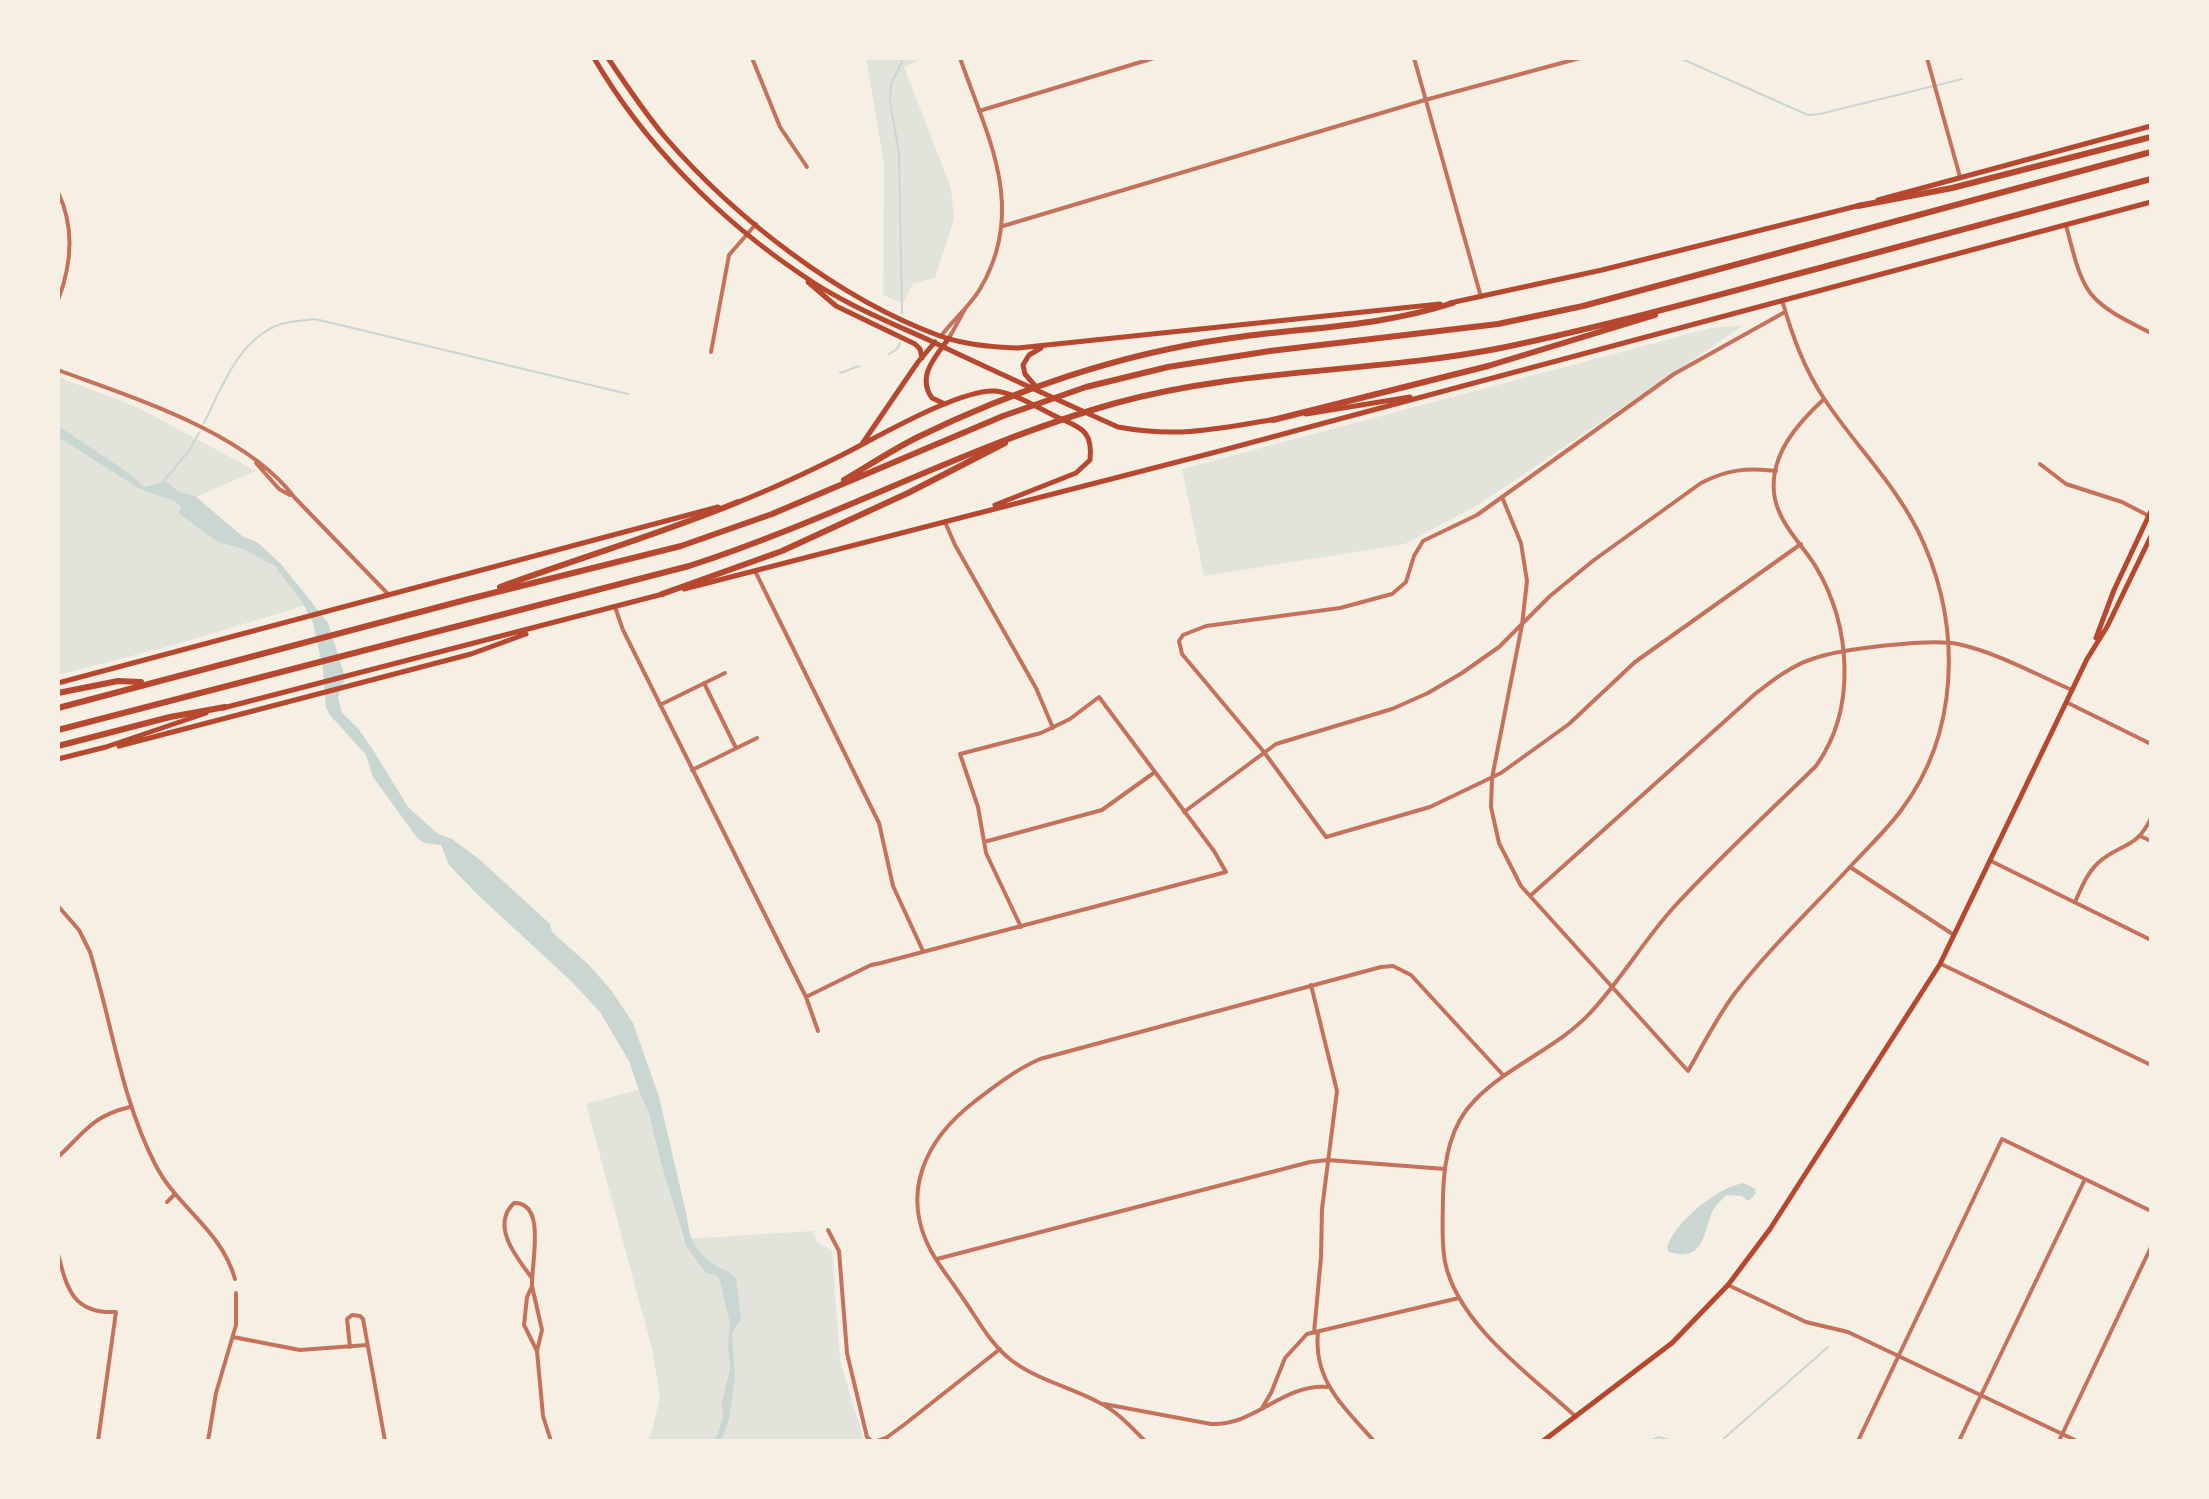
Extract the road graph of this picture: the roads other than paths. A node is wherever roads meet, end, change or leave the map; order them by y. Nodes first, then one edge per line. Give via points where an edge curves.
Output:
1 (594, 58) edge
2 (608, 58) edge
3 (752, 58) edge
4 (960, 58) edge
5 (1154, 58) edge
6 (1414, 58) edge
7 (1580, 58) edge
8 (1927, 58) edge
9 (1425, 100) junction
10 (979, 111) junction
11 (2151, 126) edge
12 (665, 136) junction
13 (2151, 137) edge
14 (656, 144) junction
15 (2151, 152) edge
16 (807, 167) dead end
17 (1960, 177) junction
18 (2151, 179) edge
19 (58, 192) edge
20 (2151, 202) edge
21 (1858, 206) junction
22 (756, 224) junction
23 (2066, 225) junction
24 (1003, 226) junction
25 (746, 234) junction
26 (802, 275) junction
27 (1481, 297) junction
28 (1709, 298) junction
29 (58, 300) edge
30 (1782, 300) junction
31 (1453, 303) junction
32 (966, 307) junction
33 (1785, 312) junction
34 (2151, 333) edge
35 (941, 336) junction
36 (949, 338) junction
37 (935, 343) junction
38 (1045, 345) junction
39 (943, 347) junction
40 (711, 352) dead end
41 (922, 358) junction
42 (58, 370) edge
43 (1447, 391) junction
44 (1042, 393) junction
45 (1824, 399) junction
46 (946, 405) junction
47 (1273, 420) junction
48 (1033, 429) junction
49 (861, 445) junction
50 (2040, 464) dead end
51 (1776, 471) junction
52 (820, 493) junction
53 (1502, 497) junction
54 (738, 502) junction
55 (976, 513) junction
56 (2150, 515) edge
57 (945, 521) junction
58 (2151, 536) edge
59 (1801, 544) junction
60 (755, 571) junction
61 (388, 594) junction
62 (662, 594) junction
63 (469, 599) junction
64 (615, 607) junction
65 (1522, 625) junction
66 (545, 626) junction
67 (1950, 643) junction
68 (2094, 644) junction
69 (1843, 653) junction
70 (725, 673) dead end
71 (149, 682) junction
72 (58, 683) edge
73 (704, 683) junction
74 (2072, 690) junction
75 (58, 693) edge
76 (2066, 702) junction
77 (660, 705) junction
78 (225, 707) junction
79 (58, 708) edge
80 (1053, 728) junction
81 (58, 730) edge
82 (757, 738) dead end
83 (2151, 744) edge
84 (58, 746) edge
85 (736, 748) junction
86 (87, 752) junction
87 (1264, 752) junction
88 (58, 759) edge
89 (692, 770) junction
90 (1155, 772) junction
91 (1492, 778) junction
92 (1184, 812) junction
93 (2151, 818) edge
94 (2140, 836) junction
95 (2151, 841) edge
96 (984, 842) junction
97 (1991, 861) junction
98 (1850, 867) junction
99 (1530, 896) junction
100 (2074, 903) junction
101 (58, 906) edge
102 (1021, 927) junction
103 (1954, 935) junction
104 (2151, 940) edge
105 (923, 952) junction
106 (1940, 964) junction
107 (1311, 985) junction
108 (1612, 986) junction
109 (806, 997) junction
110 (818, 1031) dead end
111 (2151, 1065) edge
112 (1504, 1076) junction
113 (130, 1107) junction
114 (58, 1157) edge
115 (1328, 1160) junction
116 (1445, 1169) junction
117 (2085, 1179) junction
118 (175, 1194) junction
119 (167, 1202) dead end
120 (2151, 1211) edge
121 (828, 1230) dead end
122 (2151, 1247) edge
123 (58, 1254) edge
124 (936, 1259) junction
125 (60, 1275) edge
126 (532, 1278) junction
127 (235, 1279) dead end
128 (1728, 1285) junction
129 (532, 1286) junction
130 (236, 1293) dead end
131 (1459, 1298) junction
132 (1316, 1332) junction
133 (233, 1337) junction
134 (367, 1345) junction
135 (350, 1347) junction
136 (1000, 1349) junction
137 (537, 1351) junction
138 (1899, 1356) junction
139 (1327, 1387) junction
140 (1982, 1395) junction
141 (1099, 1402) junction
142 (1262, 1408) junction
143 (1576, 1417) junction
144 (2062, 1434) junction
145 (98, 1441) edge
146 (208, 1441) edge
147 (385, 1441) edge
148 (551, 1441) edge
149 (874, 1441) edge
150 (1145, 1441) edge
151 (1374, 1441) edge
152 (1543, 1441) edge
153 (1858, 1441) edge
154 (1959, 1441) edge
155 (2059, 1441) edge
156 (2077, 1441) edge

1 - 14 main road
2 - 12 main road
3 - 16 street via 780,127
4 - 10 street
5 - 10 street
6 - 9 street
7 - 9 street
8 - 17 street
9 - 24 street
9 - 27 street
10 - 24 street via 999,172
11 - 17 main road
12 - 14 street
12 - 22 main road
13 - 21 highway via 1952,188
14 - 25 main road
15 - 52 highway via 1583,306 1498,324 1168,367 1086,387
17 - 21 main road
18 - 28 highway
19 - 29 street via 70,238
20 - 23 main road
21 - 27 main road
22 - 25 street
22 - 35 main road via 866,301
23 - 30 main road
23 - 34 street via 2090,295
24 - 32 street via 987,275
25 - 26 main road
25 - 40 street via 729,255
26 - 37 main road via 853,306
26 - 41 main road via 836,306 915,344
27 - 31 main road
28 - 47 highway via 1488,366
28 - 48 highway via 1498,348 1241,378 1119,402
30 - 33 street
30 - 43 main road
31 - 38 main road
31 - 52 highway via 1374,323 1189,345 1068,378 917,438
32 - 35 street
32 - 36 street
33 - 45 street
33 - 53 street via 1674,374
35 - 36 main road
35 - 37 main road
36 - 38 main road via 998,347
36 - 39 main road
37 - 39 main road
37 - 41 main road
38 - 44 main road via 1023,365
39 - 44 main road
39 - 46 main road via 925,380 932,398
41 - 49 main road
42 - 61 street via 232,444 284,483
43 - 47 main road
43 - 55 main road
44 - 47 main road via 1118,427 1150,433 1186,434
45 - 51 street via 1790,436
45 - 67 street via 1914,523 1933,566
46 - 49 main road
46 - 55 main road via 996,391 1080,427 1088,436 1090,460 1076,473
48 - 62 highway via 782,551
48 - 81 highway via 723,555
49 - 54 main road
50 - 56 street via 2066,484
51 - 59 street via 1777,506
51 - 65 street via 1741,469 1701,483 1594,560
52 - 63 highway via 681,546
53 - 65 street via 1525,563
53 - 87 street via 1423,541 1406,582 1392,594 1317,613 1206,626 1183,635 1182,654
54 - 61 main road
54 - 63 highway
55 - 57 main road
56 - 68 main road
57 - 60 main road
57 - 80 street
58 - 68 main road
59 - 69 street via 1834,605
59 - 91 street via 1635,662 1569,724
60 - 62 main road
60 - 105 street via 879,823 893,886
61 - 72 main road
62 - 64 main road
63 - 71 highway
64 - 66 main road
64 - 77 street
65 - 87 street via 1499,647 1428,693 1286,739
65 - 91 street
66 - 78 main road
66 - 86 main road via 471,654
67 - 69 street
67 - 74 street via 1985,651
67 - 98 street via 1942,719 1923,774 1905,806
68 - 74 main road
69 - 99 street via 1810,659 1774,679
69 - 108 street via 1842,711 1824,755 1672,909
70 - 73 street
71 - 75 highway via 118,681
71 - 79 highway
73 - 77 street
73 - 85 street
74 - 76 main road
76 - 83 street
76 - 97 main road
77 - 89 street
78 - 84 highway
78 - 86 main road
80 - 90 street via 1099,697
80 - 96 street via 960,754
82 - 85 street
85 - 89 street
86 - 88 main road
87 - 91 street via 1326,837 1430,807
87 - 92 street
89 - 109 street
90 - 92 street
90 - 96 street via 1102,810
91 - 99 street via 1491,807 1499,843
92 - 102 street via 1226,872
93 - 94 street
94 - 95 street
94 - 100 street via 2099,862
96 - 102 street
97 - 100 street
97 - 103 main road
98 - 103 street
98 - 108 street via 1735,995 1688,1071
99 - 108 street
100 - 104 street
101 - 113 street via 90,952
102 - 105 street
103 - 106 main road
105 - 109 street via 861,968
106 - 111 street
106 - 128 main road via 1770,1229
107 - 112 street via 1381,967 1404,971
107 - 115 street via 1337,1091
107 - 124 street via 1058,1053 1006,1077 956,1116 925,1159 918,1214
108 - 112 street via 1577,1026
109 - 110 street
112 - 116 street via 1461,1117
113 - 114 street via 96,1119
113 - 118 street via 154,1163
115 - 116 street
115 - 124 street
115 - 132 street
116 - 131 street via 1443,1247
117 - 120 street
117 - 138 street via 2002,1139
117 - 140 street
118 - 119 street
118 - 127 street via 216,1238
121 - 149 street via 839,1251 849,1362 867,1437
122 - 144 street
123 - 125 street
124 - 136 street
125 - 145 street via 82,1305 116,1312
126 - 126 street via 534,1221 529,1206 514,1203 505,1217 508,1243
126 - 129 street
128 - 138 street via 1806,1322 1848,1332
128 - 143 main road via 1672,1343
129 - 137 street via 542,1330
129 - 137 street via 524,1325
130 - 133 street
131 - 132 street
131 - 143 street via 1503,1353
132 - 139 street
132 - 142 street via 1307,1334 1285,1358
133 - 135 street via 300,1350
133 - 146 street
134 - 135 street
134 - 135 street via 363,1319 352,1315 347,1319
134 - 147 street
136 - 141 street via 1027,1371
136 - 149 street via 905,1424
137 - 148 street via 543,1416
138 - 140 street
138 - 153 street
139 - 142 street via 1301,1388
139 - 151 street
140 - 144 street
140 - 154 street
141 - 142 street via 1218,1424 1239,1421
141 - 150 street
143 - 152 main road
144 - 155 street
144 - 156 street

